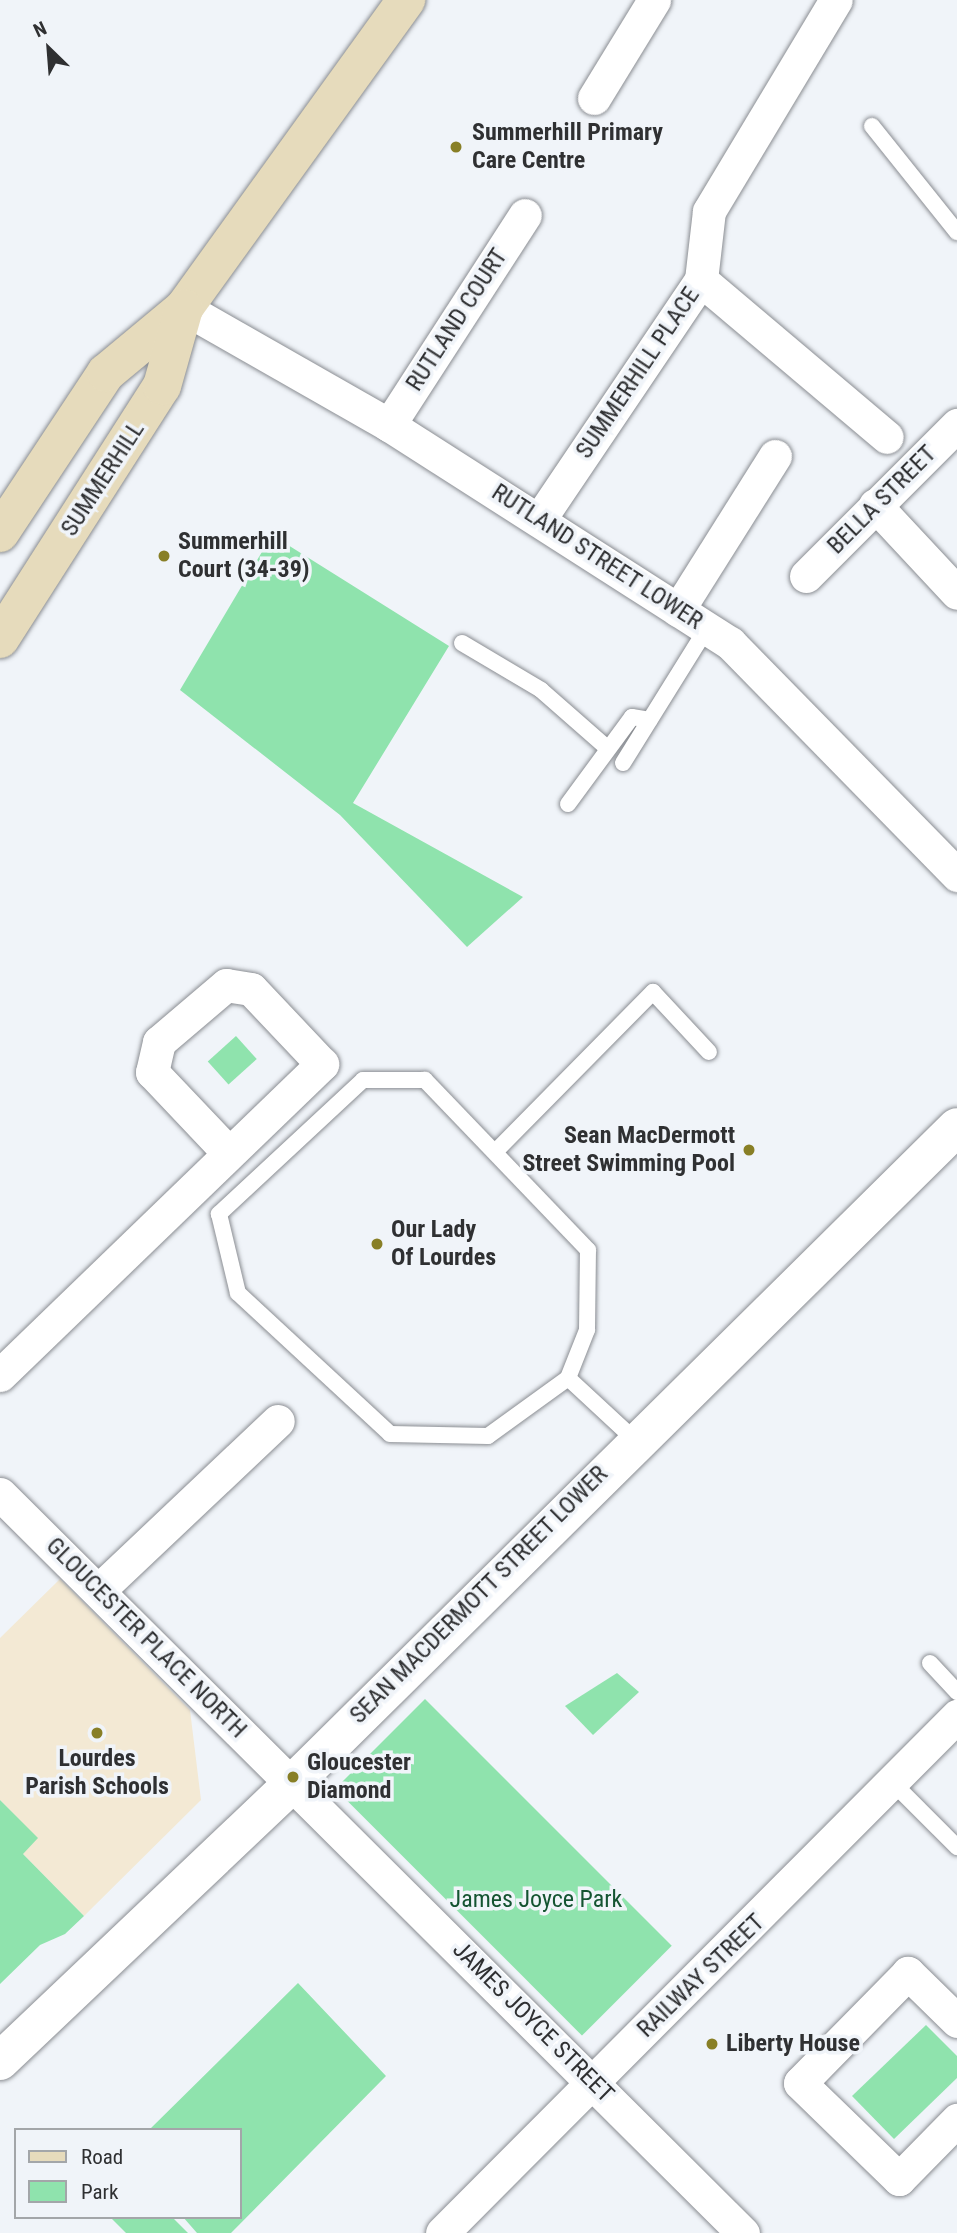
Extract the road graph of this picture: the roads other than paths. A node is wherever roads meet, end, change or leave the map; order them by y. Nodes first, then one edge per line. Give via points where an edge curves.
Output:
1 (405, 0) edge
2 (654, 0) edge
3 (836, 0) edge
4 (594, 98) dead end
5 (872, 126) dead end
6 (525, 215) dead end
7 (957, 232) edge
8 (701, 280) junction
9 (184, 308) junction
10 (389, 425) junction
11 (957, 425) edge
12 (887, 437) dead end
13 (775, 456) dead end
14 (875, 505) junction
15 (539, 520) junction
16 (0, 533) edge
17 (806, 576) dead end
18 (957, 593) edge
19 (678, 610) junction
20 (707, 628) junction
21 (0, 639) edge
22 (462, 643) dead end
23 (650, 720) junction
24 (606, 747) junction
25 (623, 763) dead end
26 (568, 804) dead end
27 (957, 875) edge
28 (709, 1052) dead end
29 (957, 1127) edge
30 (228, 1152) junction
31 (495, 1152) junction
32 (0, 1375) edge
33 (568, 1378) junction
34 (278, 1421) dead end
35 (635, 1440) junction
36 (0, 1494) edge
37 (99, 1590) junction
38 (930, 1663) dead end
39 (957, 1692) edge
40 (957, 1716) edge
41 (293, 1783) junction
42 (893, 1783) junction
43 (957, 1847) edge
44 (957, 2021) edge
45 (0, 2061) edge
46 (593, 2081) junction
47 (954, 2130) edge
48 (442, 2233) edge
49 (743, 2233) edge

1 - 9 main road, SUMMERHILL
2 - 4 street
3 - 8 street, SUMMERHILL PLACE via 709,211
5 - 7 lane
6 - 10 street, RUTLAND COURT
8 - 12 street
8 - 15 street, SUMMERHILL PLACE
9 - 10 street, RUTLAND STREET LOWER
9 - 16 main road, SUMMERHILL via 118,358
9 - 21 main road, SUMMERHILL via 162,387
10 - 15 street, RUTLAND STREET LOWER
11 - 14 street, BELLA STREET
13 - 19 street
14 - 17 street, BELLA STREET
14 - 18 street
15 - 19 street, RUTLAND STREET LOWER
19 - 20 street, RUTLAND STREET LOWER
20 - 23 lane
20 - 27 street, RUTLAND STREET LOWER via 746,657
22 - 24 lane via 541,690
23 - 24 lane via 632,717
23 - 25 lane
24 - 26 lane
28 - 31 lane via 653,992
29 - 35 street, SEAN MACDERMOTT STREET LOWER
30 - 30 street via 152,1072 159,1042 226,985 251,989 322,1064
30 - 32 street
31 - 33 lane via 588,1250 587,1330
31 - 33 lane via 425,1080 363,1080 219,1214 238,1293 390,1434 488,1436
33 - 35 lane
34 - 37 street
35 - 41 street, SEAN MACDERMOTT STREET LOWER
36 - 37 street, GLOUCESTER PLACE NORTH
37 - 41 street, GLOUCESTER PLACE NORTH
38 - 39 lane
40 - 42 street, RAILWAY STREET
41 - 45 street, SEAN MACDERMOTT STREET LOWER
41 - 46 street, JAMES JOYCE STREET
42 - 43 lane
42 - 46 street, RAILWAY STREET
44 - 47 street via 908,1973 800,2083 899,2179
46 - 48 street, RAILWAY STREET
46 - 49 street, JAMES JOYCE STREET

